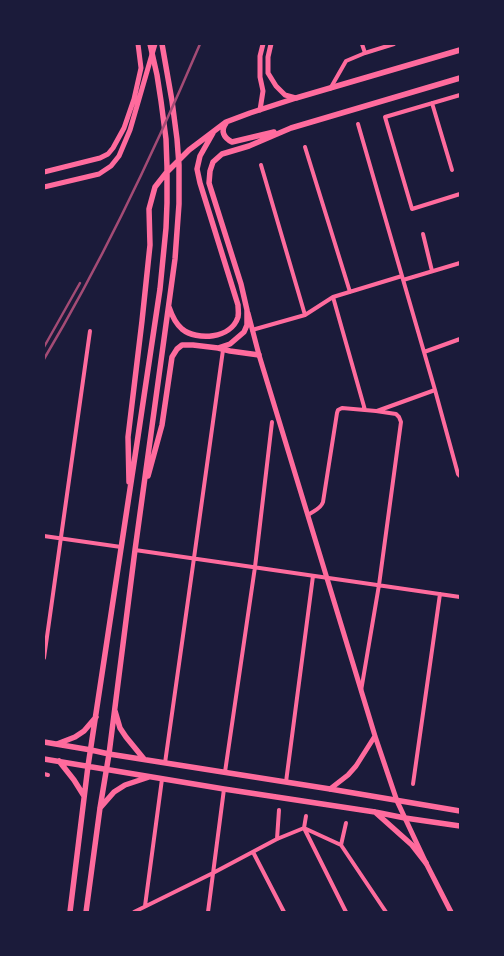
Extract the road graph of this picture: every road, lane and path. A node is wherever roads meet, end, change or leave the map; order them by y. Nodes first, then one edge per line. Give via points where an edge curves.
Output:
1 (138, 44) edge
2 (150, 44) edge
3 (155, 44) edge
4 (162, 44) edge
5 (264, 44) edge
6 (271, 44) edge
7 (362, 44) edge
8 (394, 44) edge
9 (460, 50) edge
10 (365, 53) junction
11 (460, 78) edge
12 (330, 89) junction
13 (460, 94) edge
14 (296, 98) junction
15 (432, 103) junction
16 (260, 110) junction
17 (226, 122) junction
18 (358, 124) dead end
19 (292, 128) junction
20 (214, 131) junction
21 (305, 147) dead end
22 (261, 165) dead end
23 (452, 170) dead end
24 (44, 172) edge
25 (44, 187) edge
26 (460, 194) edge
27 (423, 234) dead end
28 (460, 263) edge
29 (432, 271) junction
30 (403, 278) junction
31 (350, 292) junction
32 (333, 297) junction
33 (169, 305) junction
34 (247, 310) junction
35 (305, 315) junction
36 (252, 330) junction
37 (90, 331) dead end
38 (460, 339) edge
39 (221, 349) junction
40 (424, 352) junction
41 (259, 355) junction
42 (435, 390) junction
43 (364, 410) junction
44 (376, 411) junction
45 (272, 422) dead end
46 (460, 476) edge
47 (143, 497) junction
48 (129, 498) junction
49 (308, 515) junction
50 (44, 536) edge
51 (61, 539) junction
52 (121, 547) junction
53 (135, 550) junction
54 (194, 558) junction
55 (254, 567) junction
56 (313, 576) junction
57 (327, 577) junction
58 (379, 585) junction
59 (440, 594) junction
60 (460, 597) edge
61 (44, 658) edge
62 (361, 691) junction
63 (114, 708) junction
64 (96, 717) junction
65 (375, 736) junction
66 (44, 742) edge
67 (56, 744) junction
68 (91, 750) junction
69 (108, 754) junction
70 (44, 759) edge
71 (144, 760) junction
72 (59, 761) junction
73 (165, 763) junction
74 (88, 766) junction
75 (106, 769) junction
76 (225, 772) junction
77 (151, 777) junction
78 (162, 779) junction
79 (286, 782) junction
80 (413, 784) dead end
81 (224, 789) junction
82 (330, 789) junction
83 (84, 796) junction
84 (397, 801) junction
85 (100, 808) junction
86 (279, 810) dead end
87 (460, 811) edge
88 (375, 812) junction
89 (306, 816) dead end
90 (405, 818) junction
91 (346, 823) dead end
92 (460, 826) edge
93 (304, 828) junction
94 (276, 840) junction
95 (341, 844) junction
96 (253, 852) junction
97 (426, 863) junction
98 (213, 873) junction
99 (145, 906) junction
100 (137, 911) edge
101 (70, 912) edge
102 (86, 912) edge
103 (208, 912) edge
104 (284, 912) edge
105 (346, 912) edge
106 (386, 912) edge
107 (451, 912) edge

1 - 24 street via 141,68 134,99 124,128 113,148 100,158
2 - 48 main road via 161,101 168,167 166,228 160,288
3 - 25 street via 130,130 119,156 111,166 99,174
4 - 33 main road via 179,165 179,204
5 - 16 street via 260,56 260,77 264,91
6 - 14 street via 268,73 285,95
7 - 10 street
8 - 10 street
9 - 12 main road
10 - 12 street via 346,61
11 - 19 main road
12 - 14 main road
13 - 15 street
14 - 16 main road
15 - 23 street
15 - 26 street via 385,116 412,209
16 - 17 main road
17 - 19 main road via 222,131 227,140 232,142
17 - 20 main road
18 - 30 street
19 - 34 main road via 222,154 213,162 210,171 209,183
20 - 33 main road via 200,156 197,168 238,305 238,318 226,332 215,336 192,334 176,324
20 - 48 main road via 188,150 166,173 155,187 149,209 150,244 128,437
21 - 31 street
22 - 35 street
27 - 29 street
28 - 29 street
29 - 30 street
30 - 31 street
30 - 40 street
31 - 32 street
32 - 35 street
32 - 43 street
33 - 47 main road
34 - 36 street
34 - 39 main road via 247,326 244,332
35 - 36 street
36 - 41 street
37 - 51 street
38 - 40 street
39 - 41 main road
39 - 47 main road via 182,345 172,357 162,425
39 - 54 street
40 - 42 street
41 - 49 street
42 - 44 street
42 - 46 street
43 - 44 street
43 - 49 street via 342,408 336,413 322,506
44 - 58 street via 396,414 400,422
45 - 55 street
47 - 53 main road
48 - 52 main road
49 - 57 street
50 - 51 street
51 - 52 street
51 - 61 street
52 - 64 main road
53 - 54 street
53 - 63 main road
54 - 55 street
54 - 73 street
55 - 56 street
55 - 76 street
56 - 57 street
56 - 79 street
57 - 58 street
57 - 62 street
58 - 59 street
58 - 62 street
59 - 60 street
59 - 80 street
62 - 65 street
63 - 69 main road
63 - 71 main road via 120,728
64 - 67 main road via 84,731
64 - 68 main road
65 - 82 street via 356,766
65 - 84 street
66 - 67 main road
67 - 68 main road
68 - 69 main road
68 - 74 main road
69 - 71 main road
69 - 75 main road
70 - 72 main road
71 - 73 main road
72 - 74 main road
72 - 83 main road
73 - 76 main road
74 - 75 main road
74 - 83 main road
75 - 77 main road
75 - 85 main road
76 - 79 main road
77 - 78 main road
77 - 85 main road via 125,785 114,792
78 - 81 main road
78 - 99 street
79 - 82 main road
81 - 88 main road
81 - 98 street
82 - 84 main road
83 - 101 main road
84 - 87 main road
84 - 90 street
85 - 102 main road
86 - 94 street
88 - 90 main road
88 - 97 main road via 412,845
89 - 93 street
90 - 92 main road
90 - 97 street
91 - 95 street
93 - 94 street
93 - 95 street
93 - 105 street
94 - 96 street
95 - 106 street
96 - 98 street
96 - 104 street
97 - 107 street
98 - 99 street
98 - 103 street
99 - 100 street

